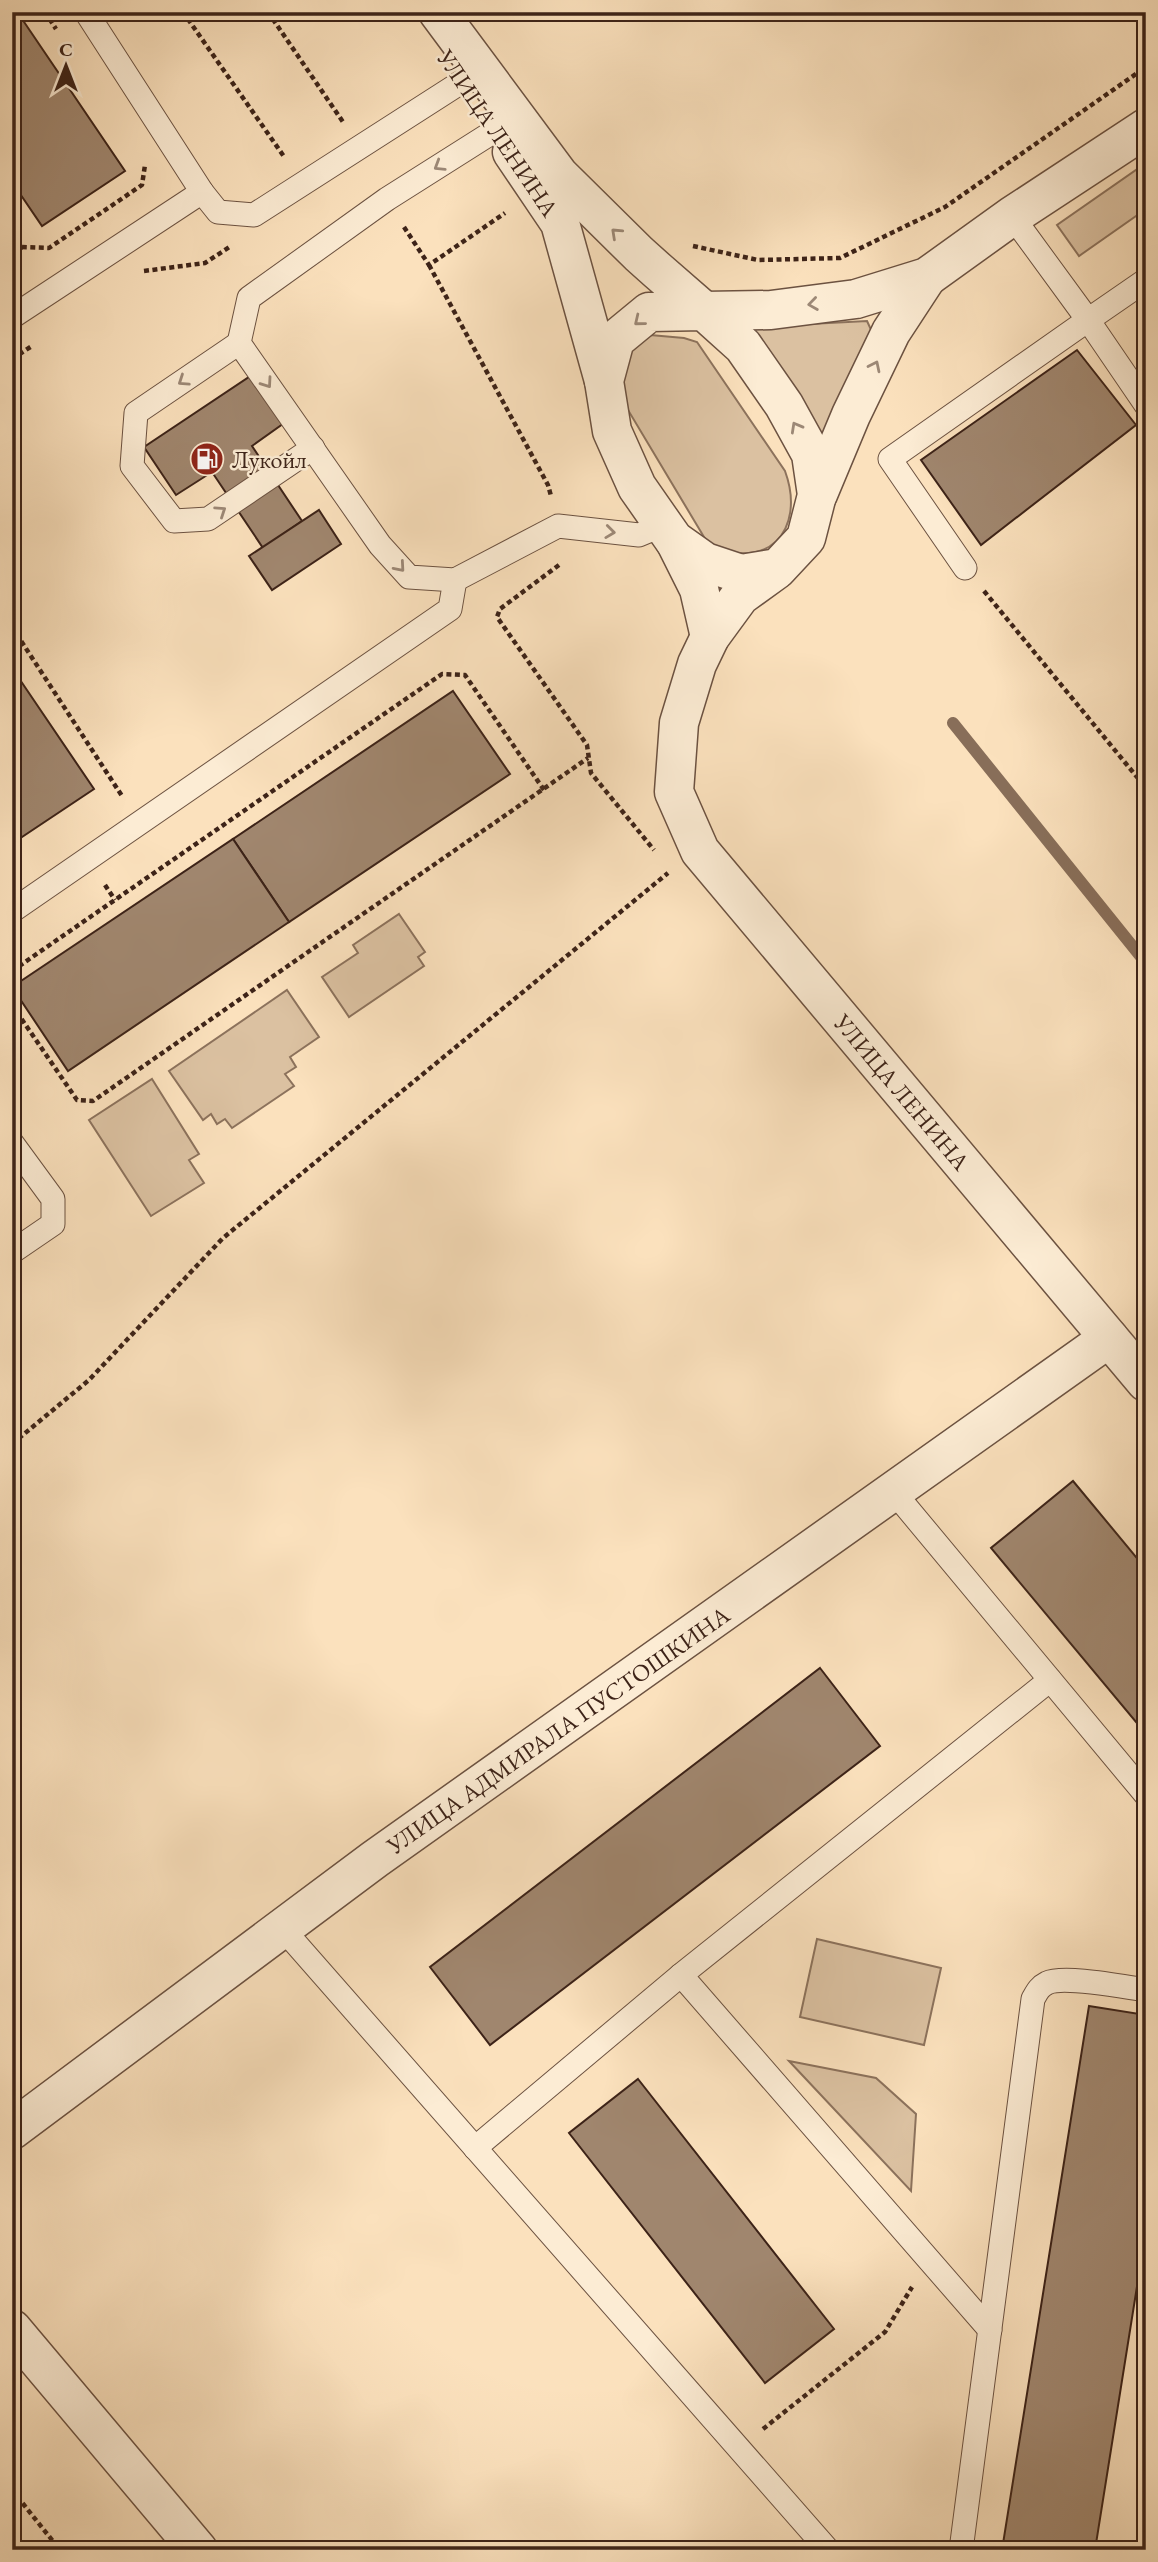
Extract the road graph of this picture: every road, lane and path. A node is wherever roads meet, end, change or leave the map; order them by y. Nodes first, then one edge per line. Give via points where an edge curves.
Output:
1 (44, 12) edge
2 (86, 12) edge
3 (183, 12) edge
4 (268, 12) edge
5 (415, 12) edge
6 (438, 12) edge
7 (59, 34) dead end
8 (1146, 67) edge
9 (463, 81) junction
10 (1146, 128) edge
11 (496, 130) junction
12 (358, 148) junction
13 (145, 164) dead end
14 (292, 168) dead end
15 (537, 190) junction
16 (202, 192) junction
17 (387, 199) junction
18 (218, 212) junction
19 (1013, 216) junction
20 (12, 233) edge
21 (691, 246) dead end
22 (22, 247) junction
23 (12, 257) edge
24 (142, 271) dead end
25 (927, 277) junction
26 (1146, 279) edge
27 (16, 306) edge
28 (704, 311) junction
29 (1088, 320) junction
30 (239, 343) junction
31 (34, 344) dead end
32 (12, 359) edge
33 (604, 381) junction
34 (1146, 405) edge
35 (313, 448) junction
36 (817, 495) junction
37 (669, 532) junction
38 (778, 568) junction
39 (965, 568) joint
40 (455, 580) junction
41 (12, 627) edge
42 (710, 637) junction
43 (589, 758) dead end
44 (1146, 788) edge
45 (544, 790) junction
46 (122, 803) dead end
47 (671, 871) dead end
48 (12, 911) edge
49 (12, 971) edge
50 (12, 1005) edge
51 (12, 1143) edge
52 (12, 1252) edge
53 (1109, 1338) junction
54 (1146, 1382) edge
55 (12, 1444) edge
56 (893, 1491) junction
57 (1050, 1680) junction
58 (1146, 1795) edge
59 (283, 1928) junction
60 (681, 1975) junction
61 (1146, 1990) edge
62 (12, 2130) edge
63 (475, 2148) junction
64 (928, 2259) junction
65 (12, 2329) edge
66 (990, 2330) junction
67 (738, 2448) junction
68 (12, 2490) edge
69 (60, 2550) edge
70 (198, 2550) edge
71 (828, 2550) edge
72 (961, 2550) edge

1 - 7 path
2 - 16 lane
3 - 14 path
4 - 12 path
5 - 9 street, УЛИЦА ЛЕНИНА
28 -> 6 street, УЛИЦА ЛЕНИНА via 588,206 547,162
8 - 21 path via 945,207 840,258 758,260
9 - 11 street, УЛИЦА ЛЕНИНА
9 - 12 lane
10 - 19 street
11 - 15 street, УЛИЦА ЛЕНИНА
11 -> 17 lane
12 - 18 lane via 254,215
13 - 22 path via 142,185 49,248
15 - 17 path via 429,265
15 - 33 street, УЛИЦА ЛЕНИНА via 560,223
16 - 18 lane
16 - 27 lane
17 - 30 lane via 249,298
18 - 24 path via 237,242 205,263
19 - 25 street
19 - 29 lane
20 - 22 path
22 - 23 path
25 -> 28 street via 856,299 771,310
36 -> 25 street via 891,332
26 - 29 lane
28 -> 33 street via 649,312 615,340
36 -> 28 street via 811,454 784,405 743,346
29 - 34 lane
29 - 39 lane via 890,459
30 -> 35 lane
30 -> 35 lane via 136,413 132,466 174,521 208,519
31 - 32 path
33 - 37 street via 612,431 637,486
35 -> 40 lane via 380,545 409,577
36 - 38 street via 806,538
37 - 38 street via 705,562 741,574
40 -> 37 lane via 558,526 639,536
37 - 42 street via 699,589
38 - 42 street via 740,596
39 - 44 path
40 - 48 lane via 450,609
41 - 46 path via 122,794
42 - 53 street, УЛИЦА ЛЕНИНА via 679,723 674,792 700,851
43 - 45 path
45 - 49 path via 465,675 442,674
45 - 50 path via 93,1101 77,1100
47 - 55 path via 223,1238 89,1380
51 - 52 lane via 53,1199 53,1224
53 - 54 street, УЛИЦА ЛЕНИНА
53 - 56 street, УЛИЦА АДМИРАЛА ПУСТОШКИНА
56 - 57 lane
56 - 59 street, УЛИЦА АДМИРАЛА ПУСТОШКИНА
57 - 58 lane
57 - 60 lane
59 - 62 street, УЛИЦА АДМИРАЛА ПУСТОШКИНА
59 - 63 lane
60 - 63 lane
60 - 64 lane
61 - 66 lane via 1066,1980 1039,1988 1033,1999
63 - 67 lane
64 - 66 lane
64 - 67 path via 885,2332
65 - 70 street
66 - 72 lane
67 - 71 lane
68 - 69 path

